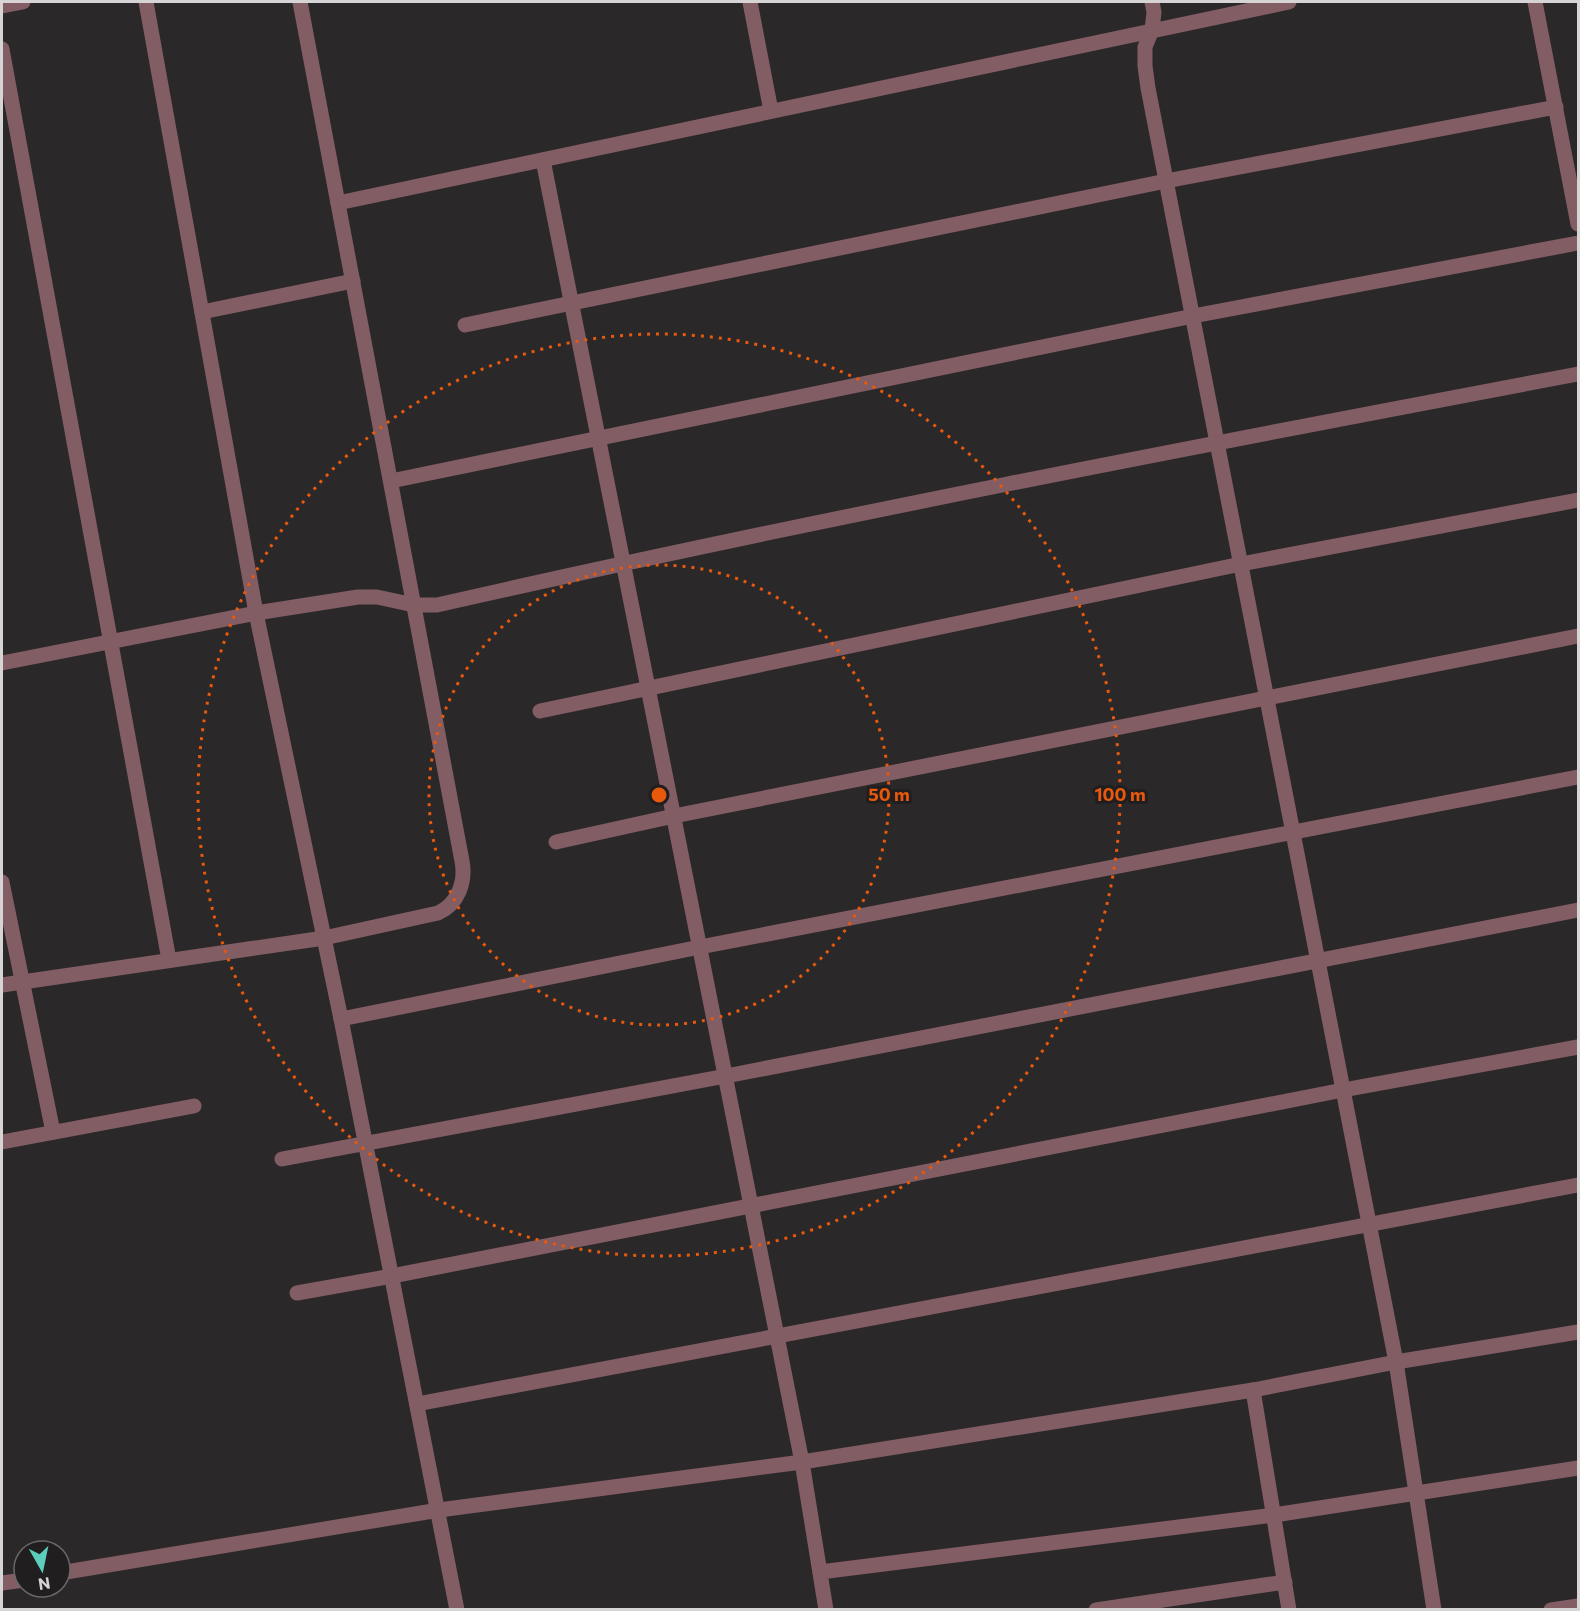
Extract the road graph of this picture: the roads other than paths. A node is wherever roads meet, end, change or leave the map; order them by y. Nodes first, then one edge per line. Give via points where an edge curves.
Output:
1 (23, 2) edge
2 (146, 2) edge
3 (300, 2) edge
4 (750, 2) edge
5 (1152, 2) edge
6 (1289, 2) edge
7 (1535, 2) edge
8 (2, 6) edge
9 (1152, 30) junction
10 (2, 49) edge
11 (1556, 107) junction
12 (771, 111) junction
13 (543, 160) junction
14 (1166, 181) junction
15 (338, 203) junction
16 (1578, 224) edge
17 (1578, 243) edge
18 (353, 281) junction
19 (572, 303) junction
20 (202, 312) junction
21 (1193, 316) junction
22 (465, 325) dead end
23 (1578, 374) edge
24 (599, 439) junction
25 (1217, 443) junction
26 (391, 482) junction
27 (1578, 500) edge
28 (623, 562) junction
29 (1241, 564) junction
30 (414, 605) junction
31 (256, 613) junction
32 (1578, 636) edge
33 (111, 642) junction
34 (2, 663) edge
35 (648, 689) junction
36 (1267, 697) junction
37 (540, 711) dead end
38 (1578, 777) edge
39 (674, 816) junction
40 (1293, 832) junction
41 (556, 842) dead end
42 (2, 882) edge
43 (1578, 910) edge
44 (324, 938) junction
45 (700, 947) junction
46 (169, 960) junction
47 (1318, 960) junction
48 (23, 982) junction
49 (2, 985) edge
50 (341, 1019) junction
51 (1578, 1047) edge
52 (726, 1076) junction
53 (1343, 1090) junction
54 (194, 1106) dead end
55 (53, 1132) junction
56 (2, 1142) edge
57 (365, 1144) junction
58 (282, 1159) dead end
59 (1578, 1185) edge
60 (751, 1205) junction
61 (1370, 1226) junction
62 (392, 1276) junction
63 (297, 1293) dead end
64 (1578, 1332) edge
65 (777, 1337) junction
66 (1396, 1362) junction
67 (1253, 1390) junction
68 (417, 1404) junction
69 (802, 1462) junction
70 (1578, 1468) edge
71 (1416, 1492) junction
72 (439, 1510) junction
73 (1274, 1515) junction
74 (72, 1572) edge
75 (820, 1572) junction
76 (1285, 1582) junction
77 (1578, 1606) edge
78 (457, 1610) edge
79 (826, 1610) edge
80 (1096, 1610) edge
81 (1289, 1610) edge
82 (1434, 1610) edge
83 (1551, 1610) edge

1 - 8 street
2 - 20 street
3 - 15 street
4 - 12 street
5 - 9 street
6 - 9 street
7 - 11 street
9 - 12 street
9 - 14 street via 1145,47 1144,66
10 - 33 street
11 - 14 street
11 - 16 street
12 - 13 street
13 - 15 street
13 - 19 street
14 - 19 street
14 - 21 street
15 - 18 street
17 - 21 street
18 - 20 street
18 - 26 street
19 - 22 street
19 - 24 street
20 - 31 street
21 - 24 street
21 - 25 street
23 - 25 street
24 - 26 street
24 - 28 street
25 - 28 street
25 - 29 street
26 - 30 street
27 - 29 street
28 - 30 street via 437,605
28 - 35 street
29 - 35 street
29 - 36 street
30 - 31 street via 358,597
30 - 44 street via 462,861 462,883 453,903 438,913
31 - 33 street
31 - 44 street
32 - 36 street
33 - 34 street
33 - 46 street
35 - 37 street
35 - 39 street
36 - 39 street
36 - 40 street
38 - 40 street
39 - 41 street
39 - 45 street
40 - 45 street
40 - 47 street
42 - 48 street
43 - 47 street
44 - 46 street
44 - 50 street
45 - 50 street
45 - 52 street
46 - 48 street
47 - 52 street
47 - 53 street
48 - 49 street
48 - 55 street
50 - 57 street
51 - 53 street
52 - 57 street
52 - 60 street
53 - 60 street
53 - 61 street
54 - 55 street
55 - 56 street
57 - 58 street
57 - 62 street
59 - 61 street
60 - 62 street
60 - 65 street
61 - 65 street
61 - 66 street
62 - 63 street
62 - 68 street
64 - 66 street
65 - 68 street
65 - 69 street
66 - 67 street
66 - 71 street
67 - 69 street
67 - 73 street
68 - 72 street
69 - 72 street
69 - 75 street
70 - 71 street
71 - 73 street
71 - 82 street
72 - 74 street
72 - 78 street
73 - 75 street
73 - 76 street
75 - 79 street
76 - 80 street
76 - 81 street
77 - 83 street

